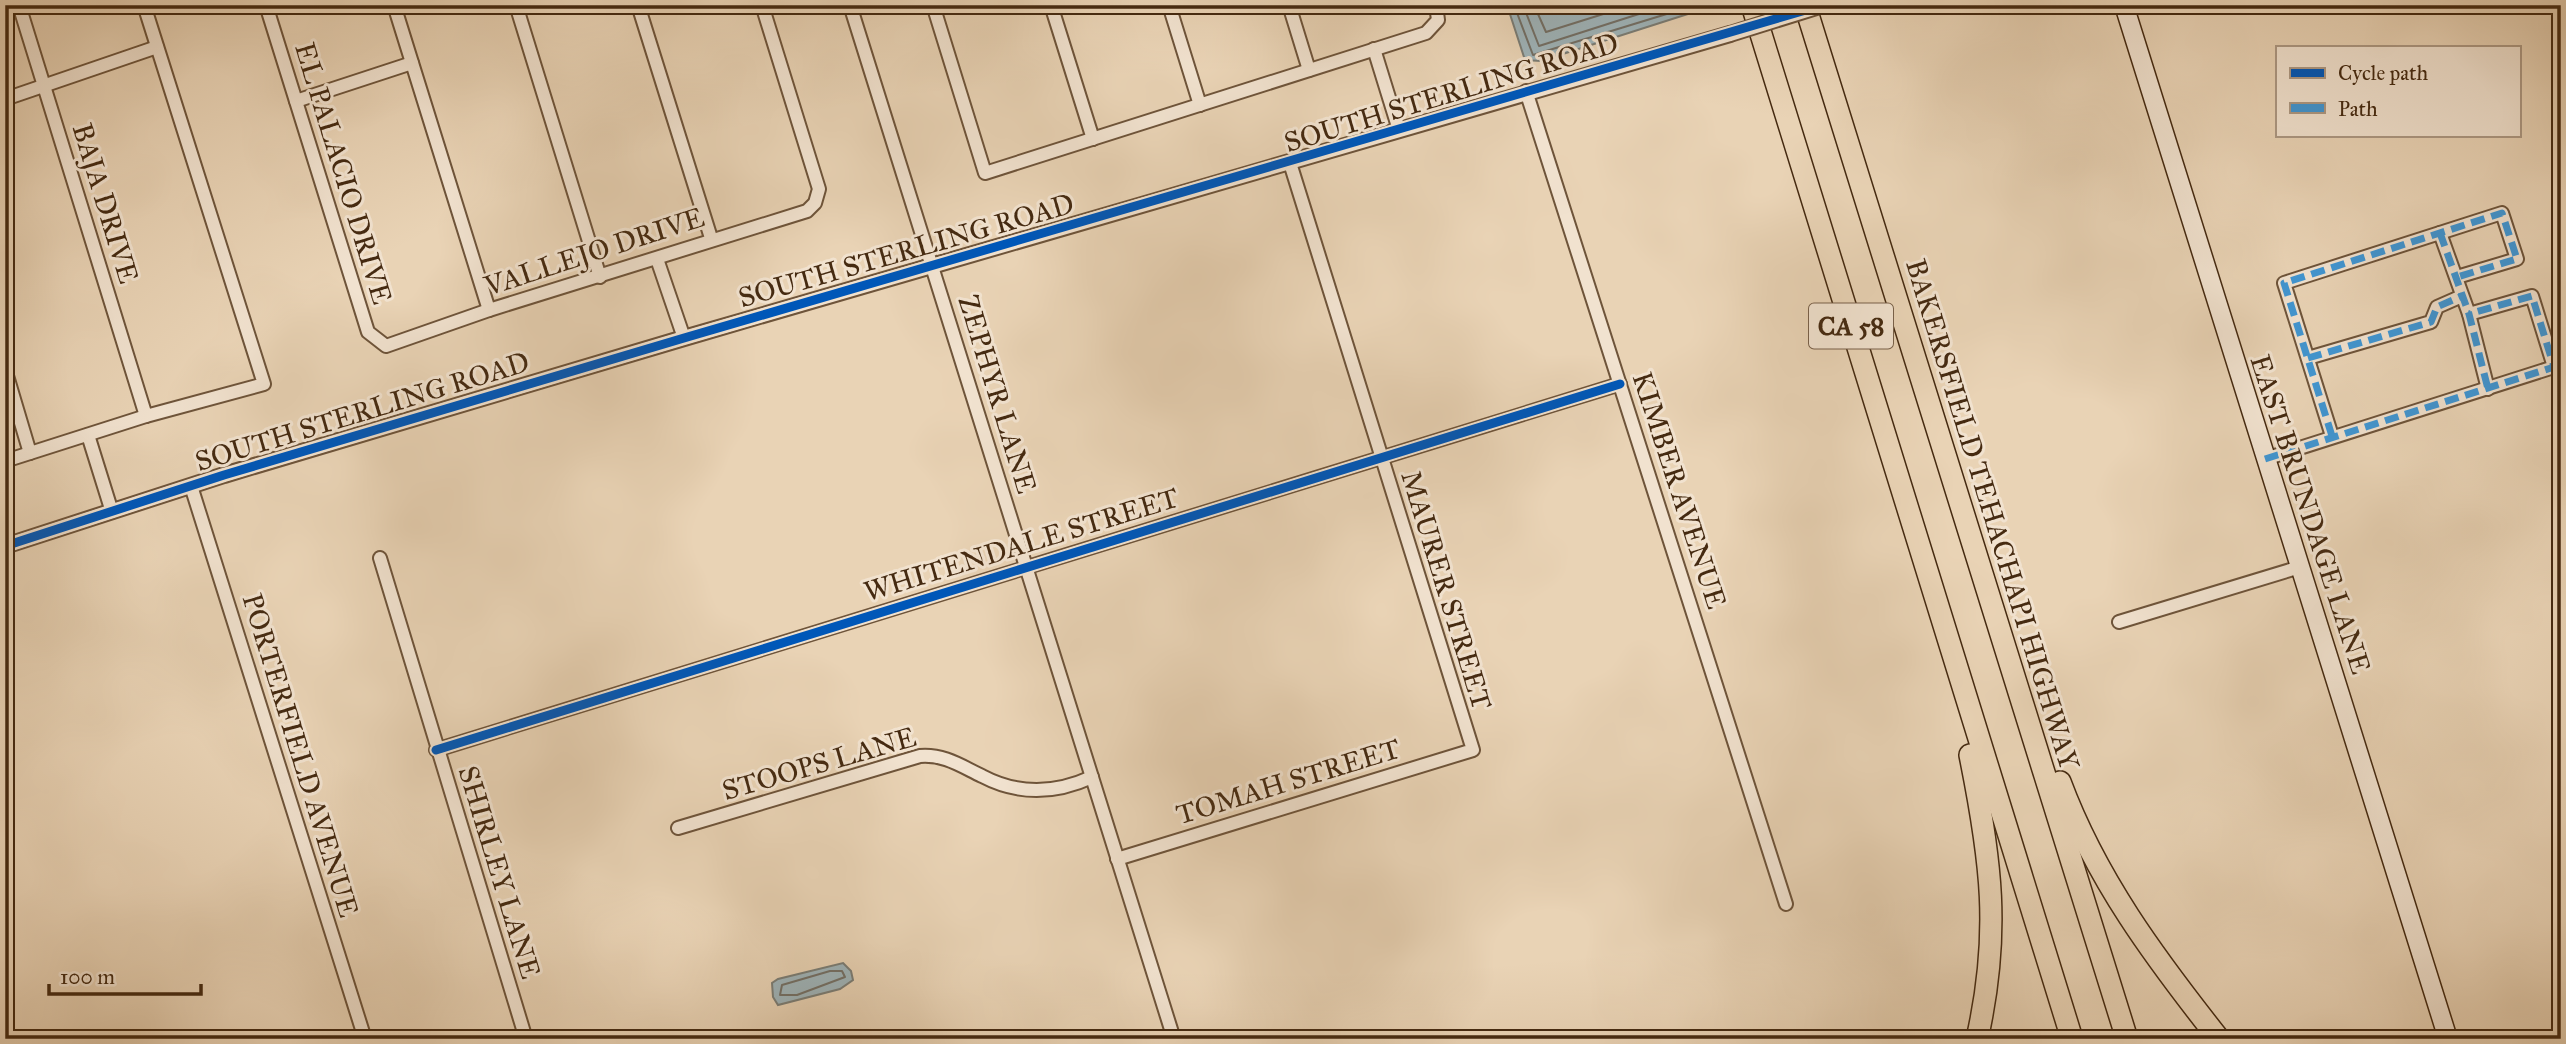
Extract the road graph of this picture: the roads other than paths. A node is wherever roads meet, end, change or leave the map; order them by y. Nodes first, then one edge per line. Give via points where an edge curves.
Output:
1 (19, 5) edge
2 (144, 5) edge
3 (266, 5) edge
4 (394, 5) edge
5 (516, 5) edge
6 (638, 5) edge
7 (762, 5) edge
8 (850, 5) edge
9 (933, 5) edge
10 (1051, 5) edge
11 (1169, 5) edge
12 (1289, 5) edge
13 (1436, 5) edge
14 (1752, 5) edge
15 (1805, 5) edge
16 (1823, 5) edge
17 (2124, 5) edge
18 (157, 47) junction
19 (1374, 49) junction
20 (412, 63) junction
21 (1309, 70) junction
22 (44, 86) junction
23 (1526, 92) junction
24 (5, 99) edge
25 (296, 101) junction
26 (1200, 105) junction
27 (1399, 130) junction
28 (1093, 139) junction
29 (1290, 163) junction
30 (2440, 233) junction
31 (711, 239) junction
32 (657, 259) junction
33 (933, 266) junction
34 (600, 277) junction
35 (2457, 277) junction
36 (2462, 296) junction
37 (489, 310) junction
38 (2469, 314) junction
39 (684, 338) junction
40 (386, 346) joint
41 (2308, 358) junction
42 (5, 369) edge
43 (1620, 384) junction
44 (2488, 389) junction
45 (146, 416) junction
46 (88, 435) junction
47 (2332, 436) junction
48 (30, 453) junction
49 (1381, 457) junction
50 (2265, 459) junction
51 (5, 461) edge
52 (191, 486) junction
53 (113, 512) junction
54 (5, 546) edge
55 (380, 558) dead end
56 (1026, 565) junction
57 (2300, 567) junction
58 (1985, 583) junction
59 (2119, 622) dead end
60 (1949, 646) junction
61 (436, 750) junction
62 (1473, 750) joint
63 (1092, 777) junction
64 (678, 828) dead end
65 (1117, 859) junction
66 (1786, 904) dead end
67 (365, 1039) edge
68 (526, 1039) edge
69 (1174, 1039) edge
70 (1976, 1039) edge
71 (2072, 1039) edge
72 (2127, 1039) edge
73 (2219, 1039) edge
74 (2448, 1039) edge

1 - 22 street, BAJA DRIVE
2 - 18 street
3 - 25 street, EL PALACIO DRIVE
4 - 20 street
5 - 34 street
6 - 31 street
7 - 31 street, VALLEJO DRIVE via 819,189 807,211
8 - 33 street, ZEPHYR LANE
9 - 28 street via 985,173
10 - 28 street
11 - 26 street
12 - 21 street
13 - 19 street via 1438,20 1426,33
14 - 60 highway, CA 58
15 - 58 highway, BAKERSFIELD TEHACHAPI HIGHWAY / CA 58
16 - 23 street, SOUTH STERLING ROAD, bridge
17 - 50 main road, EAST BRUNDAGE LANE
18 - 22 street
18 - 45 street via 264,384
19 - 21 street
19 - 27 street
20 - 25 street
20 - 37 street
21 - 26 street
22 - 24 street
22 - 45 street, BAJA DRIVE
23 - 27 street, SOUTH STERLING ROAD
23 - 43 street, KIMBER AVENUE
25 - 40 street, EL PALACIO DRIVE via 368,332
26 - 28 street
27 - 29 street, SOUTH STERLING ROAD
29 - 33 street, SOUTH STERLING ROAD
29 - 49 street, MAURER STREET
30 - 35 street
30 - 35 street via 2502,213 2517,260
30 - 41 street via 2284,283
31 - 32 street, VALLEJO DRIVE
32 - 34 street, VALLEJO DRIVE
32 - 39 street
33 - 39 street, SOUTH STERLING ROAD
33 - 56 street, ZEPHYR LANE
34 - 37 street, VALLEJO DRIVE
35 - 36 street
36 - 38 street
36 - 41 street via 2437,307 2431,321
37 - 40 street, VALLEJO DRIVE
38 - 44 street
38 - 44 street via 2532,296 2554,367
39 - 52 street, SOUTH STERLING ROAD
41 - 47 street
42 - 48 street
43 - 49 street, WHITENDALE STREET
43 - 66 street, KIMBER AVENUE
44 - 47 street
45 - 46 street
46 - 48 street
46 - 53 street
47 - 50 street
48 - 51 street
49 - 56 street, WHITENDALE STREET
49 - 62 street, MAURER STREET
50 - 57 main road, EAST BRUNDAGE LANE
52 - 53 street, SOUTH STERLING ROAD
52 - 67 street, PORTERFIELD AVENUE
53 - 54 street, SOUTH STERLING ROAD
55 - 61 street, SHIRLEY LANE
56 - 61 street, WHITENDALE STREET
56 - 63 street, ZEPHYR LANE
57 - 59 street
57 - 74 main road, EAST BRUNDAGE LANE
58 - 72 highway, BAKERSFIELD TEHACHAPI HIGHWAY / CA 58
58 - 73 highway via 2091,853 2144,942
60 - 70 highway via 1986,830 1993,895 1991,959
60 - 71 highway, CA 58
61 - 68 street, SHIRLEY LANE
62 - 65 street, TOMAH STREET
63 - 64 street, STOOPS LANE via 1061,788 1028,790 995,783 942,757 920,756
63 - 65 street, ZEPHYR LANE
65 - 69 street, ZEPHYR LANE

